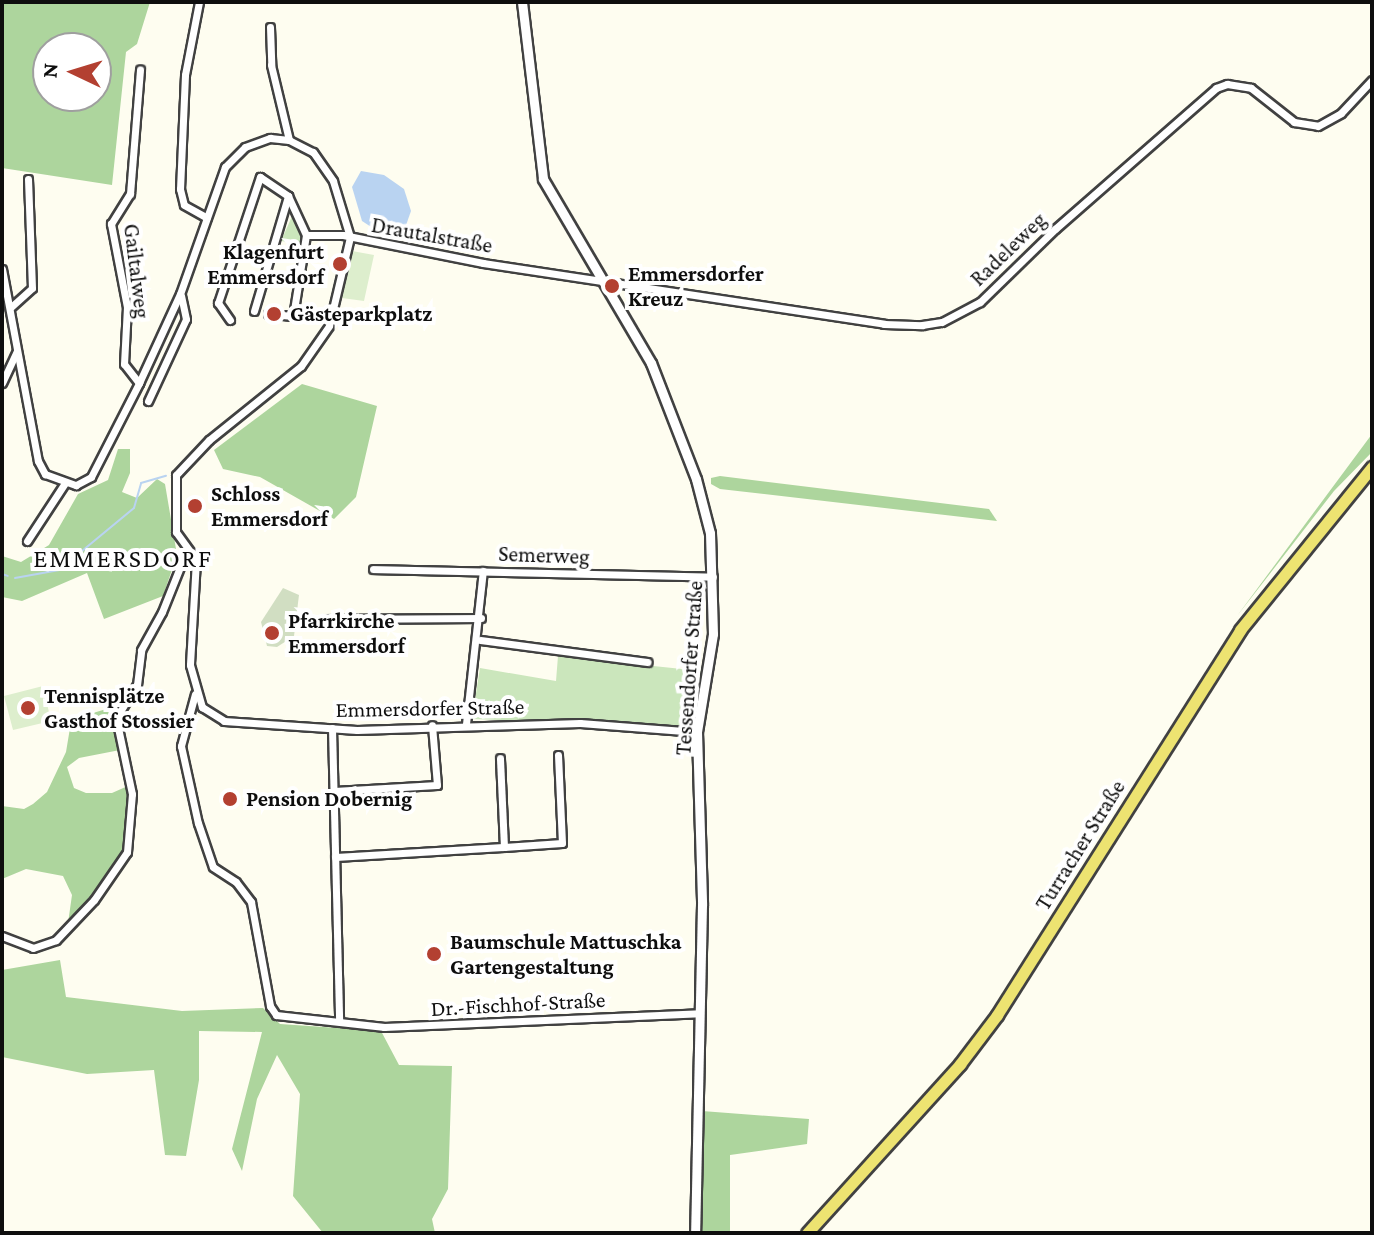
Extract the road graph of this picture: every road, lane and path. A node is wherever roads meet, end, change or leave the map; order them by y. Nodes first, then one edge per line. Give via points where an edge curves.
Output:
1 (199, 2) edge
2 (522, 2) edge
3 (270, 27) dead end
4 (140, 69) dead end
5 (1372, 80) edge
6 (289, 140) junction
7 (28, 179) dead end
8 (288, 196) junction
9 (207, 218) junction
10 (306, 235) junction
11 (350, 237) junction
12 (2, 269) edge
13 (597, 278) junction
14 (180, 294) junction
15 (11, 307) junction
16 (254, 311) dead end
17 (268, 314) dead end
18 (230, 320) dead end
19 (18, 349) junction
20 (2, 383) edge
21 (139, 383) junction
22 (148, 401) dead end
23 (1372, 467) edge
24 (65, 483) junction
25 (27, 541) dead end
26 (186, 552) junction
27 (373, 569) dead end
28 (483, 571) junction
29 (715, 577) junction
30 (481, 618) junction
31 (329, 619) dead end
32 (480, 640) junction
33 (648, 662) dead end
34 (195, 694) junction
35 (210, 716) junction
36 (189, 718) junction
37 (466, 724) junction
38 (432, 725) junction
39 (332, 728) junction
40 (697, 732) junction
41 (558, 755) dead end
42 (500, 758) dead end
43 (334, 791) junction
44 (504, 847) junction
45 (335, 857) junction
46 (2, 936) edge
47 (700, 1013) junction
48 (339, 1021) junction
49 (695, 1233) edge
50 (807, 1233) edge

1 - 9 street via 185,75 180,189 184,205
2 - 13 street, Tessendorfer Straße via 543,179
3 - 6 street via 271,65
4 - 21 street, Gailtalweg via 130,194 111,224 127,307 124,364
5 - 13 street, Radeleweg via 1341,113 1318,126 1294,122 1251,88 1216,88 1055,229 1002,285 942,322 884,324
6 - 9 street via 257,141 234,155
6 - 11 street, Drautalstraße via 325,164
7 - 15 street via 32,288
8 - 10 street
8 - 16 street
8 - 18 street via 270,180 260,177 255,185 218,303
9 - 14 street
10 - 11 street
10 - 17 street via 293,316
11 - 13 street, Drautalstraße via 469,261
11 - 26 street via 324,335 301,366 209,440 176,475 180,540
12 - 15 street
13 - 29 street, Tessendorfer Straße via 651,363 696,479
14 - 21 street
14 - 22 street via 186,319
15 - 19 street
19 - 20 street
19 - 24 street via 38,461 45,474
21 - 24 street via 91,477 76,485
23 - 50 main road, Turracher Straße via 1240,630 997,1015 960,1064
24 - 25 street
26 - 34 street via 196,560 190,665
26 - 46 street via 159,621 141,650 137,685 116,718 132,794 127,852 94,900 56,940 33,948
27 - 28 street, Semerweg
28 - 29 street, Semerweg
28 - 30 street
29 - 40 street, Tessendorfer Straße via 713,634
30 - 31 street
30 - 32 street
32 - 33 street
32 - 37 street
34 - 35 street
34 - 36 street, Dr.-Fischhof-Straße
35 - 36 street, Emmersdorfer Straße
35 - 39 street, Emmersdorfer Straße via 229,722
36 - 48 street, Dr.-Fischhof-Straße via 181,746 198,823 213,867 236,882 251,902 270,1006 286,1019
37 - 38 street, Emmersdorfer Straße
37 - 40 street, Emmersdorfer Straße via 580,723
38 - 39 street, Emmersdorfer Straße
38 - 43 street via 437,785
39 - 43 street
40 - 47 street, Tessendorfer Straße
41 - 44 street via 562,843
42 - 44 street
43 - 45 street
44 - 45 street
45 - 48 street
47 - 48 street, Dr.-Fischhof-Straße via 384,1027
47 - 49 street, Tessendorfer Straße

